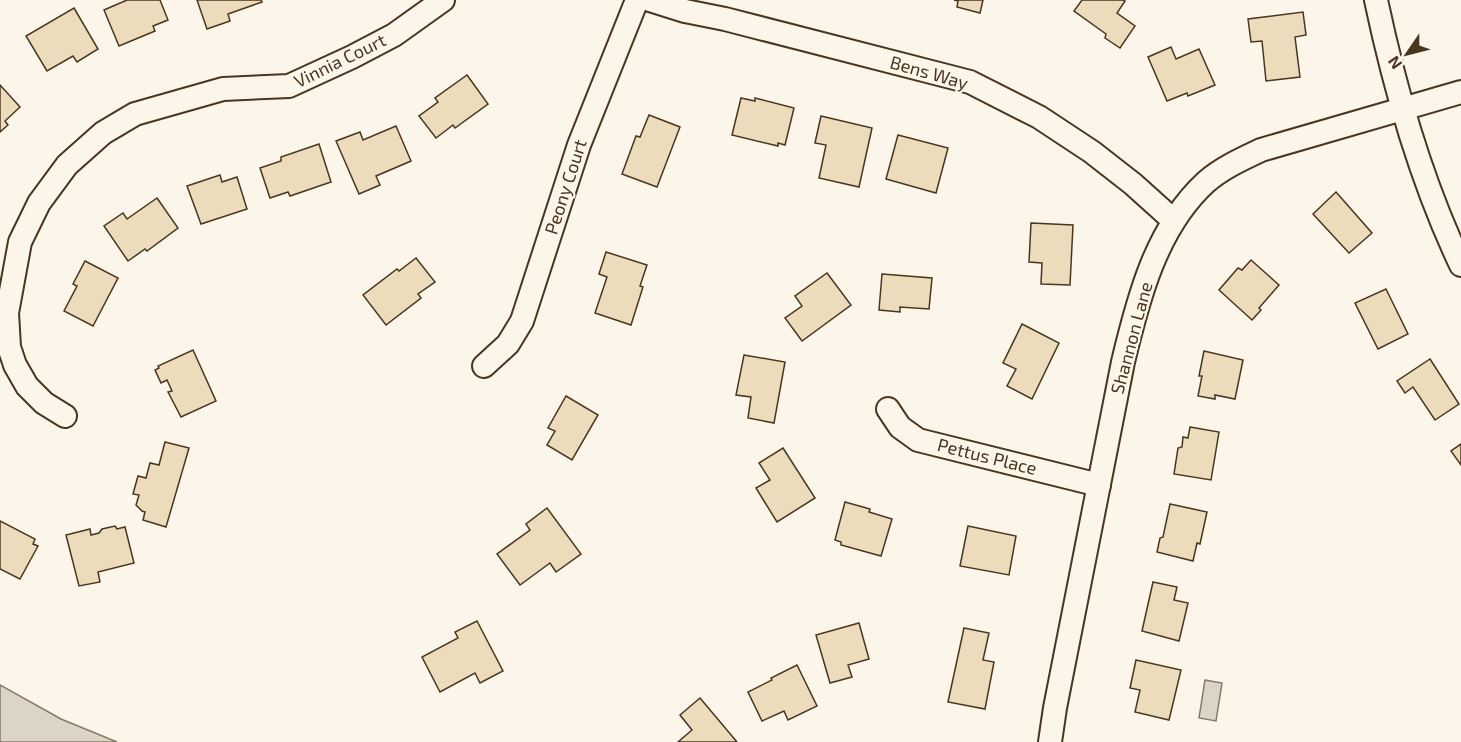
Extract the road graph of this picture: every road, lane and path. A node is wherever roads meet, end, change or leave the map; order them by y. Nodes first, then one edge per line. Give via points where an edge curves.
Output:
1 (443, 0) edge
2 (637, 0) edge
3 (650, 0) edge
4 (1376, 0) edge
5 (1461, 92) edge
6 (1403, 109) junction
7 (1173, 220) junction
8 (1461, 265) edge
9 (484, 366) dead end
10 (888, 409) dead end
11 (64, 416) dead end
12 (1099, 485) junction
13 (1050, 742) edge

1 - 11 street, Vinnia Court via 394,34 289,86 223,89 135,114 103,133 67,165 39,203 20,242 7,313 9,347 15,365 27,386
2 - 9 street, Peony Court via 579,145 522,321 508,344
3 - 7 street, Bens Way via 970,82 1038,117 1092,152
4 - 6 street
5 - 6 street, Shannon Lane
6 - 7 street, Shannon Lane via 1261,150 1232,163 1207,182
6 - 8 street via 1442,225
7 - 12 street, Shannon Lane via 1136,309
10 - 12 street, Pettus Place via 900,427 918,440
12 - 13 street, Shannon Lane

